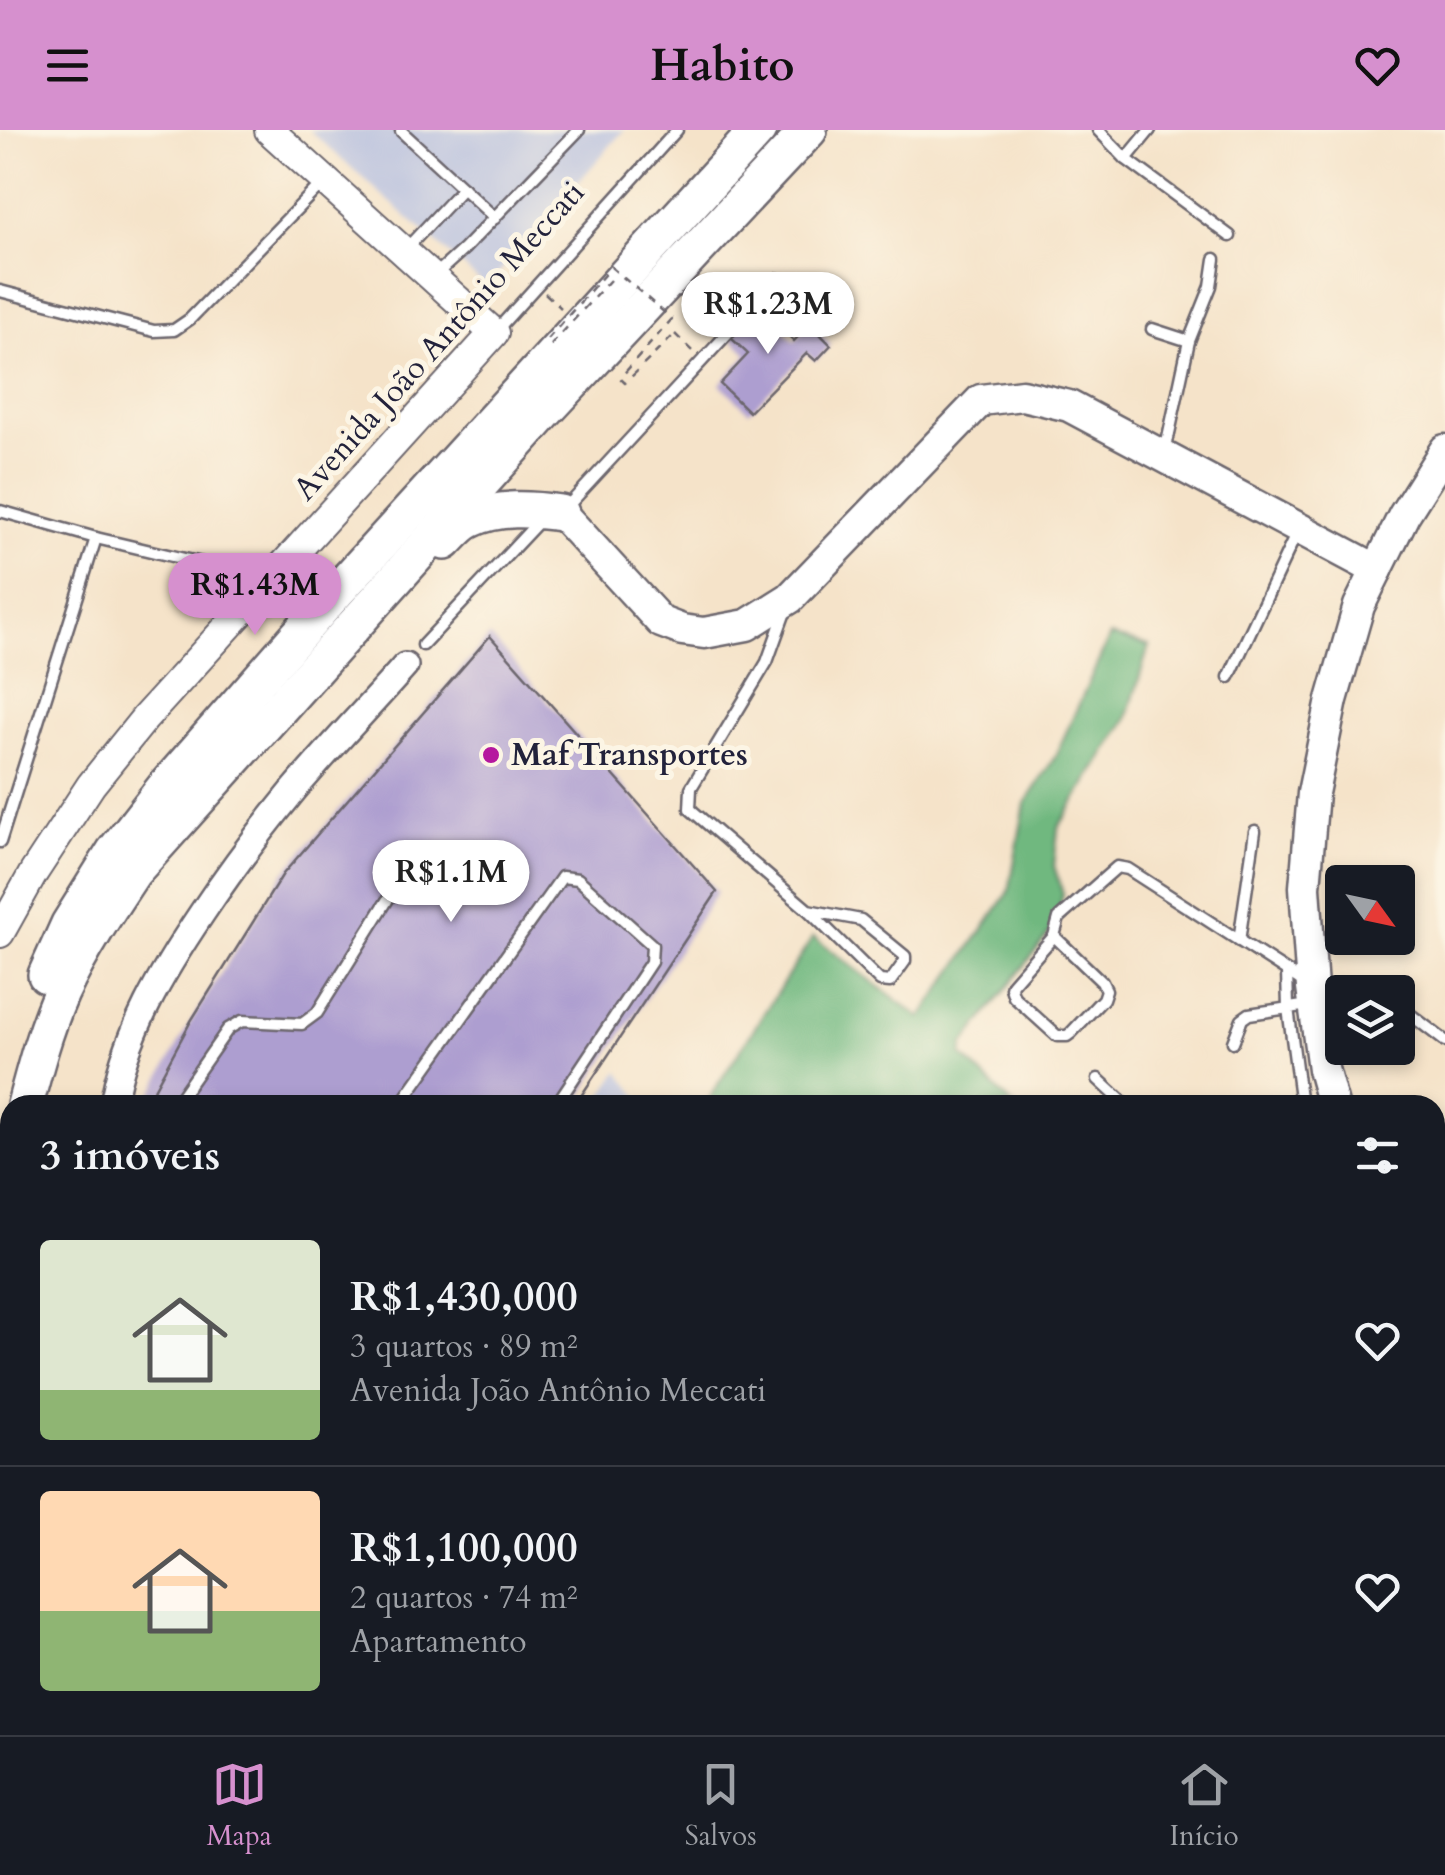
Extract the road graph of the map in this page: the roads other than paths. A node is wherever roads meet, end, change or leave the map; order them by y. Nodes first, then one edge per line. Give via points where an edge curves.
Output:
1 (270, 130) edge
2 (579, 130) edge
3 (677, 130) edge
4 (758, 130) edge
5 (809, 130) edge
6 (1098, 130) edge
7 (1150, 130) edge
8 (401, 132) edge
9 (1126, 159) junction
10 (325, 180) junction
11 (463, 188) junction
12 (495, 218) junction
13 (1230, 236) dead end
14 (404, 251) junction
15 (1214, 259) dead end
16 (433, 276) junction
17 (778, 279) dead end
18 (0, 290) edge
19 (1152, 328) dead end
20 (494, 333) junction
21 (1189, 341) junction
22 (1445, 450) edge
23 (1164, 458) junction
24 (0, 511) edge
25 (555, 512) junction
26 (1299, 529) junction
27 (96, 538) junction
28 (1377, 570) junction
29 (270, 579) junction
30 (790, 598) junction
31 (348, 630) junction
32 (424, 645) dead end
33 (406, 666) dead end
34 (1230, 678) dead end
35 (185, 816) junction
36 (1254, 831) dead end
37 (0, 842) edge
38 (388, 899) dead end
39 (808, 910) junction
40 (0, 933) edge
41 (1054, 936) junction
42 (1239, 941) junction
43 (1309, 995) edge
44 (1415, 1018) edge
45 (1445, 1041) edge
46 (1233, 1042) dead end
47 (1098, 1079) dead end
48 (5, 1095) edge
49 (28, 1095) edge
50 (51, 1095) edge
51 (114, 1095) edge
52 (182, 1095) edge
53 (407, 1095) edge
54 (563, 1095) edge
55 (1115, 1095) edge
56 (1302, 1095) edge
57 (1330, 1095) edge

1 - 10 main road
2 - 12 lane
3 - 20 lane, Avenida João Antônio Meccati
4 - 48 highway via 306,626 114,852 68,924 17,1044
5 - 31 highway
6 - 9 lane
7 - 9 lane
8 - 11 lane
9 - 13 lane
10 - 14 main road
10 - 18 lane via 174,330 154,331
11 - 12 lane
11 - 14 lane
12 - 16 lane
14 - 16 main road
15 - 21 lane via 1212,286
16 - 20 main road
17 - 25 lane
19 - 21 lane
20 - 29 main road, Avenida João Antônio Meccati
21 - 23 lane
22 - 28 main road
23 - 26 main road
23 - 30 main road via 1068,406 1022,395 981,400
24 - 27 lane
25 - 30 main road via 661,622 682,630 747,625
25 - 31 highway via 502,511 469,520
25 - 32 lane
26 - 28 main road
26 - 34 lane
27 - 29 lane
27 - 37 lane
28 - 43 main road via 1358,606 1314,793 1305,887
29 - 40 main road, Avenida João Antônio Meccati via 91,785
30 - 39 lane via 767,662 690,788 690,808
31 - 35 highway
33 - 51 street via 293,790 184,939 134,1032
35 - 49 highway via 133,872 90,938 60,996
35 - 50 highway via 99,964
36 - 42 lane
38 - 52 lane via 317,1013 302,1024 242,1020 228,1029
39 - 39 lane via 880,980 890,982 905,961 862,920
41 - 41 lane via 1011,988 1062,1036 1106,990
41 - 42 lane via 1059,918 1117,867
42 - 43 lane
43 - 46 lane via 1250,1014
43 - 56 lane
43 - 57 main road
44 - 45 lane
47 - 55 lane
53 - 54 lane via 562,877 578,879 652,945 651,962

